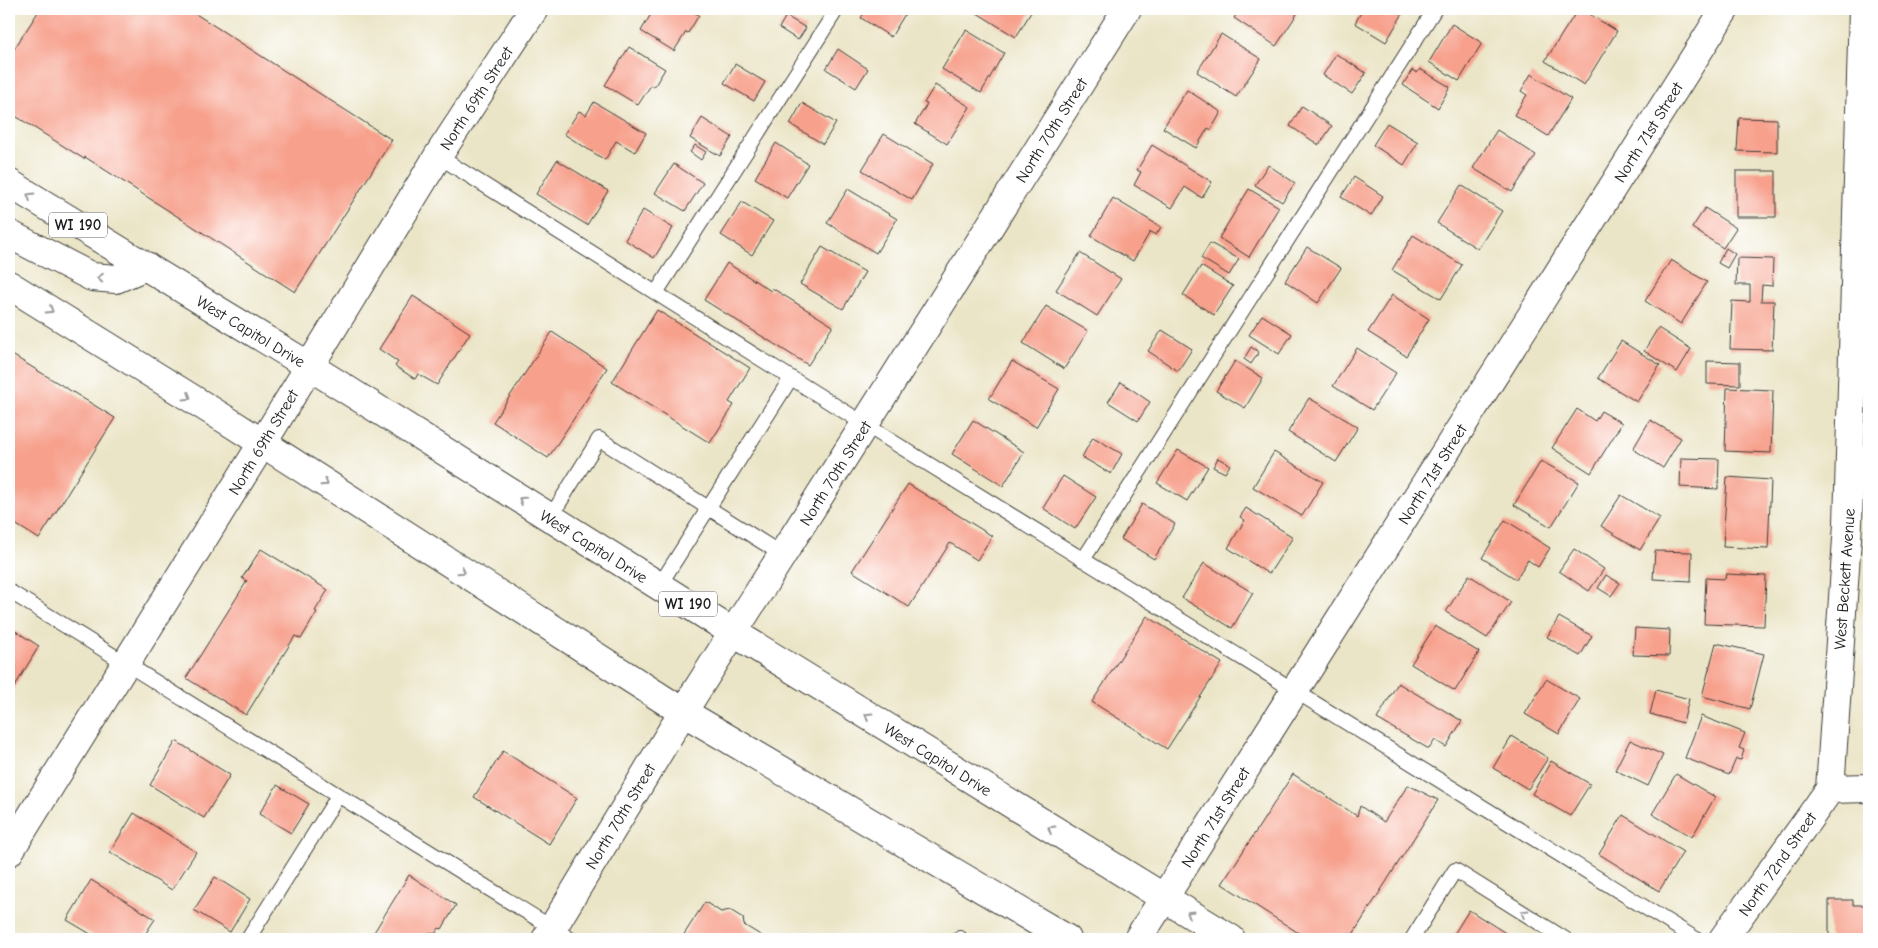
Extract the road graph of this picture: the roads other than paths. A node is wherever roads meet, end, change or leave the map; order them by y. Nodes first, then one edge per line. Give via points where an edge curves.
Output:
1 (534, 9) edge
2 (837, 9) edge
3 (1127, 9) edge
4 (1435, 9) edge
5 (1725, 9) edge
6 (1863, 9) edge
7 (438, 156) junction
8 (9, 183) edge
9 (9, 234) edge
10 (146, 266) junction
11 (9, 285) edge
12 (656, 293) junction
13 (309, 366) junction
14 (791, 378) junction
15 (865, 424) junction
16 (262, 444) junction
17 (709, 508) junction
18 (550, 518) junction
19 (783, 555) junction
20 (1083, 560) junction
21 (659, 586) junction
22 (9, 591) edge
23 (734, 633) junction
24 (126, 664) junction
25 (1294, 691) junction
26 (683, 712) junction
27 (1869, 788) edge
28 (1830, 789) junction
29 (338, 796) junction
30 (9, 852) edge
31 (1164, 898) junction
32 (556, 936) edge
33 (248, 939) edge
34 (1067, 939) edge
35 (1138, 939) edge
36 (1231, 939) edge
37 (1412, 939) edge
38 (1565, 939) edge
39 (1696, 939) edge
40 (1724, 939) edge

1 - 7 street, North 69th Street
2 - 12 lane
3 - 15 street, North 70th Street
4 - 20 lane
5 - 25 street, North 71st Street
6 - 28 street, West Beckett Avenue via 1848,524
7 - 12 lane
7 - 13 street, North 69th Street
10 -> 8 street, West Capitol Drive / WI 190
10 -> 9 street via 116,279 92,277
10 - 13 street, West Capitol Drive / WI 190
11 -> 16 street
12 - 14 lane
13 - 16 street, North 69th Street
18 -> 13 street, West Capitol Drive / WI 190
14 - 15 lane
14 - 17 lane
15 - 19 street, North 70th Street
15 - 20 lane
16 - 24 street, North 69th Street
16 -> 26 street
17 - 18 lane via 599,440
17 - 19 lane
17 - 21 lane
18 - 21 street, West Capitol Drive / WI 190
19 - 23 street, North 70th Street
20 - 25 lane
21 - 23 street, West Capitol Drive / WI 190
22 - 24 lane
23 - 26 street, North 70th Street
31 -> 23 street, West Capitol Drive / WI 190
24 - 29 lane
24 - 30 street, North 69th Street
25 - 31 street, North 71st Street
25 - 39 lane
26 - 32 street, North 70th Street
26 - 34 street
27 - 28 street
28 - 40 street, North 72nd Street
29 - 32 lane
29 - 33 lane
31 - 35 street, North 71st Street
36 -> 31 street, West Capitol Drive / WI 190
38 -> 37 lane via 1455,870

